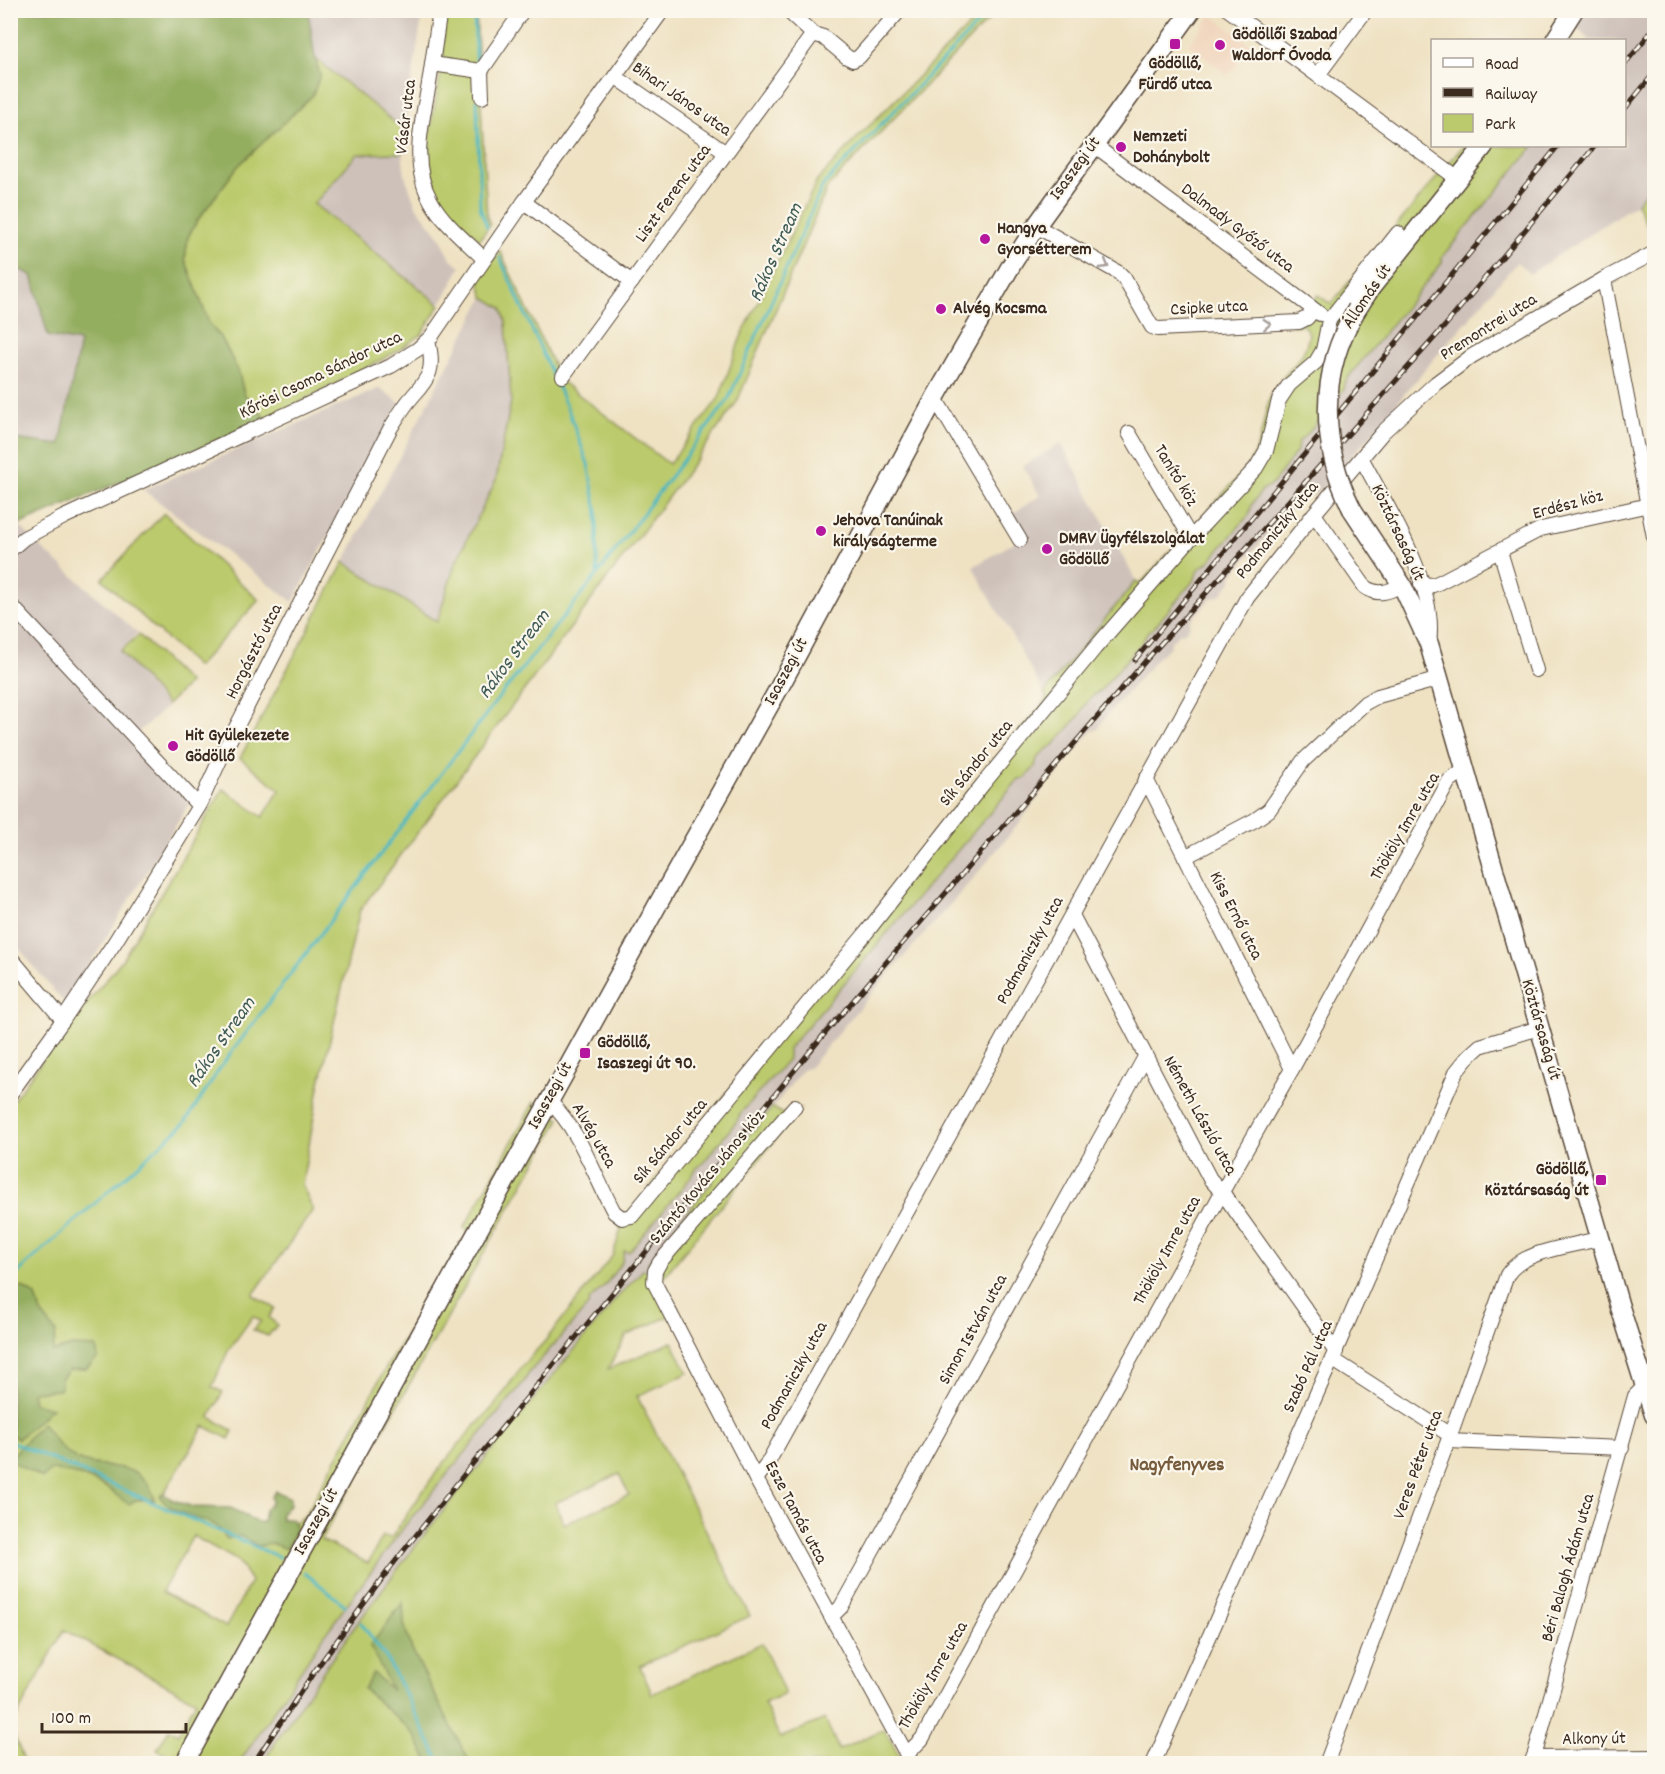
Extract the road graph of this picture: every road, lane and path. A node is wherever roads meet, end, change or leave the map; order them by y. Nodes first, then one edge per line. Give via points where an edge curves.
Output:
1 (440, 10) edge
2 (523, 10) edge
3 (663, 10) edge
4 (787, 10) edge
5 (900, 10) edge
6 (1192, 10) edge
7 (1229, 10) edge
8 (1366, 10) edge
9 (1574, 10) edge
10 (813, 34) junction
11 (1556, 39) edge
12 (432, 64) junction
13 (481, 71) junction
14 (1318, 75) junction
15 (616, 76) junction
16 (482, 97) dead end
17 (1094, 145) junction
18 (1483, 147) edge
19 (726, 153) junction
20 (1458, 179) junction
21 (524, 202) junction
22 (1036, 226) junction
23 (1398, 233) dead end
24 (1654, 253) edge
25 (484, 258) junction
26 (1604, 279) junction
27 (632, 282) junction
28 (1314, 310) junction
29 (1329, 320) junction
30 (428, 341) junction
31 (563, 376) dead end
32 (935, 398) junction
33 (1129, 433) dead end
34 (1362, 459) junction
35 (1648, 506) junction
36 (1352, 509) joint
37 (1314, 514) junction
38 (17, 537) edge
39 (1654, 537) edge
40 (1191, 538) junction
41 (1020, 540) dead end
42 (10, 549) edge
43 (1500, 551) junction
44 (1421, 584) junction
45 (1402, 585) junction
46 (10, 604) edge
47 (1429, 644) junction
48 (1536, 670) dead end
49 (1440, 679) junction
50 (1466, 769) junction
51 (1146, 779) junction
52 (199, 806) junction
53 (1185, 857) junction
54 (1072, 915) junction
55 (10, 957) edge
56 (63, 1020) junction
57 (1539, 1028) junction
58 (1145, 1057) junction
59 (1292, 1069) junction
60 (10, 1094) edge
61 (549, 1101) junction
62 (795, 1106) dead end
63 (1222, 1192) junction
64 (624, 1218) joint
65 (1600, 1238) junction
66 (653, 1276) joint
67 (1334, 1355) junction
68 (1645, 1386) junction
69 (1654, 1415) edge
70 (1449, 1438) junction
71 (1622, 1448) junction
72 (756, 1479) junction
73 (831, 1617) junction
74 (1654, 1757) edge
75 (909, 1759) edge
76 (1533, 1761) edge
77 (184, 1764) edge
78 (1153, 1764) edge
79 (1326, 1764) edge

1 - 12 street, Vásár utca
2 - 13 street
3 - 15 street, Kőrösi Csoma Sándor utca
4 - 10 street
5 - 10 street via 853,60
6 - 17 main road, Isaszegi út
7 - 14 street
8 - 14 street
9 - 11 main road
10 - 19 street, Liszt Ferenc utca
12 - 13 street
12 - 25 street, Vásár utca via 420,138 422,178 438,213
13 - 16 street
14 - 20 street
15 - 19 street, Bihari János utca
15 - 21 street, Kőrösi Csoma Sándor utca
17 - 22 main road, Isaszegi út
17 - 28 street, Dalmady Győző utca
18 - 20 main road, Állomás út
19 - 27 street, Liszt Ferenc utca
20 - 36 main road, Állomás út, bridge via 1370,289 1338,347 1329,380 1327,409 1332,453
21 - 25 street, Kőrösi Csoma Sándor utca
21 - 27 street
22 -> 28 street, Csipke utca via 1119,273 1152,327 1158,329 1299,322
22 - 32 main road, Isaszegi út
23 - 29 street, Állomás út
24 - 26 street, Premontrei utca
25 - 30 street, Kőrösi Csoma Sándor utca
26 - 34 street, Premontrei utca via 1472,356 1383,432
26 - 35 street
27 - 31 street, Liszt Ferenc utca
28 - 29 street, Dalmady Győző utca
29 - 40 street, Sík Sándor utca via 1323,350 1316,362 1289,385 1279,400 1263,459
30 - 38 street, Kőrösi Csoma Sándor utca via 391,366
30 - 52 street, Horgásztó utca via 432,357 429,376 390,429
32 - 41 street
32 - 61 main road, Isaszegi út
33 - 40 street, Tanító köz
34 - 37 street, Podmaniczky utca
34 - 44 street, Köztársaság út via 1406,543
35 - 39 street
35 - 43 street, Erdész köz via 1553,525
36 - 45 main road, Köztársaság út
37 - 45 street, Köztársaság út via 1368,590 1381,593
37 - 51 street, Podmaniczky utca via 1238,612
38 - 42 street, Kőrösi Csoma Sándor utca
40 - 64 street, Sík Sándor utca via 1095,648 656,1188 634,1214
43 - 44 street, Erdész köz via 1433,585
43 - 48 street
44 - 47 street, Köztársaság út via 1431,621
45 - 47 main road, Köztársaság út
46 - 52 street
47 - 49 main road, Köztársaság út
49 - 50 main road, Köztársaság út
49 - 53 street via 1365,703 1303,761 1269,810
50 - 57 main road, Köztársaság út
50 - 59 street, Thököly Imre utca via 1449,782
51 - 53 street, Kiss Ernő utca
51 - 54 street, Podmaniczky utca
52 - 56 street, Horgásztó utca
53 - 59 street, Kiss Ernő utca
54 - 58 street, Németh László utca
54 - 72 street, Podmaniczky utca
55 - 56 street
56 - 60 street, Horgásztó utca
57 - 65 main road, Köztársaság út
57 - 67 street, Szabó Pál utca via 1480,1046 1456,1072
58 - 63 street, Németh László utca via 1210,1179
58 - 73 street, Simon István utca via 841,1607
59 - 63 street, Thököly Imre utca
61 - 64 street, Alvég utca via 572,1129 614,1212
61 - 77 main road, Isaszegi út
62 - 66 street, Szántó Kovács János köz via 660,1262
63 - 67 street, Németh László utca
63 - 75 street, Thököly Imre utca
65 - 68 main road, Köztársaság út
65 - 70 street, Veres Péter utca via 1522,1259 1512,1268 1501,1287
66 - 72 street, Esze Tamás utca
67 - 70 street, Németh László utca
67 - 78 street, Szabó Pál utca
68 - 69 main road, Köztársaság út
68 - 71 street, Béri Balogh Ádám utca via 1635,1396
70 - 71 street
70 - 79 street, Veres Péter utca
71 - 76 street, Béri Balogh Ádám utca
72 - 73 street, Esze Tamás utca
73 - 75 street, Esze Tamás utca
74 - 76 street, Alkony út

